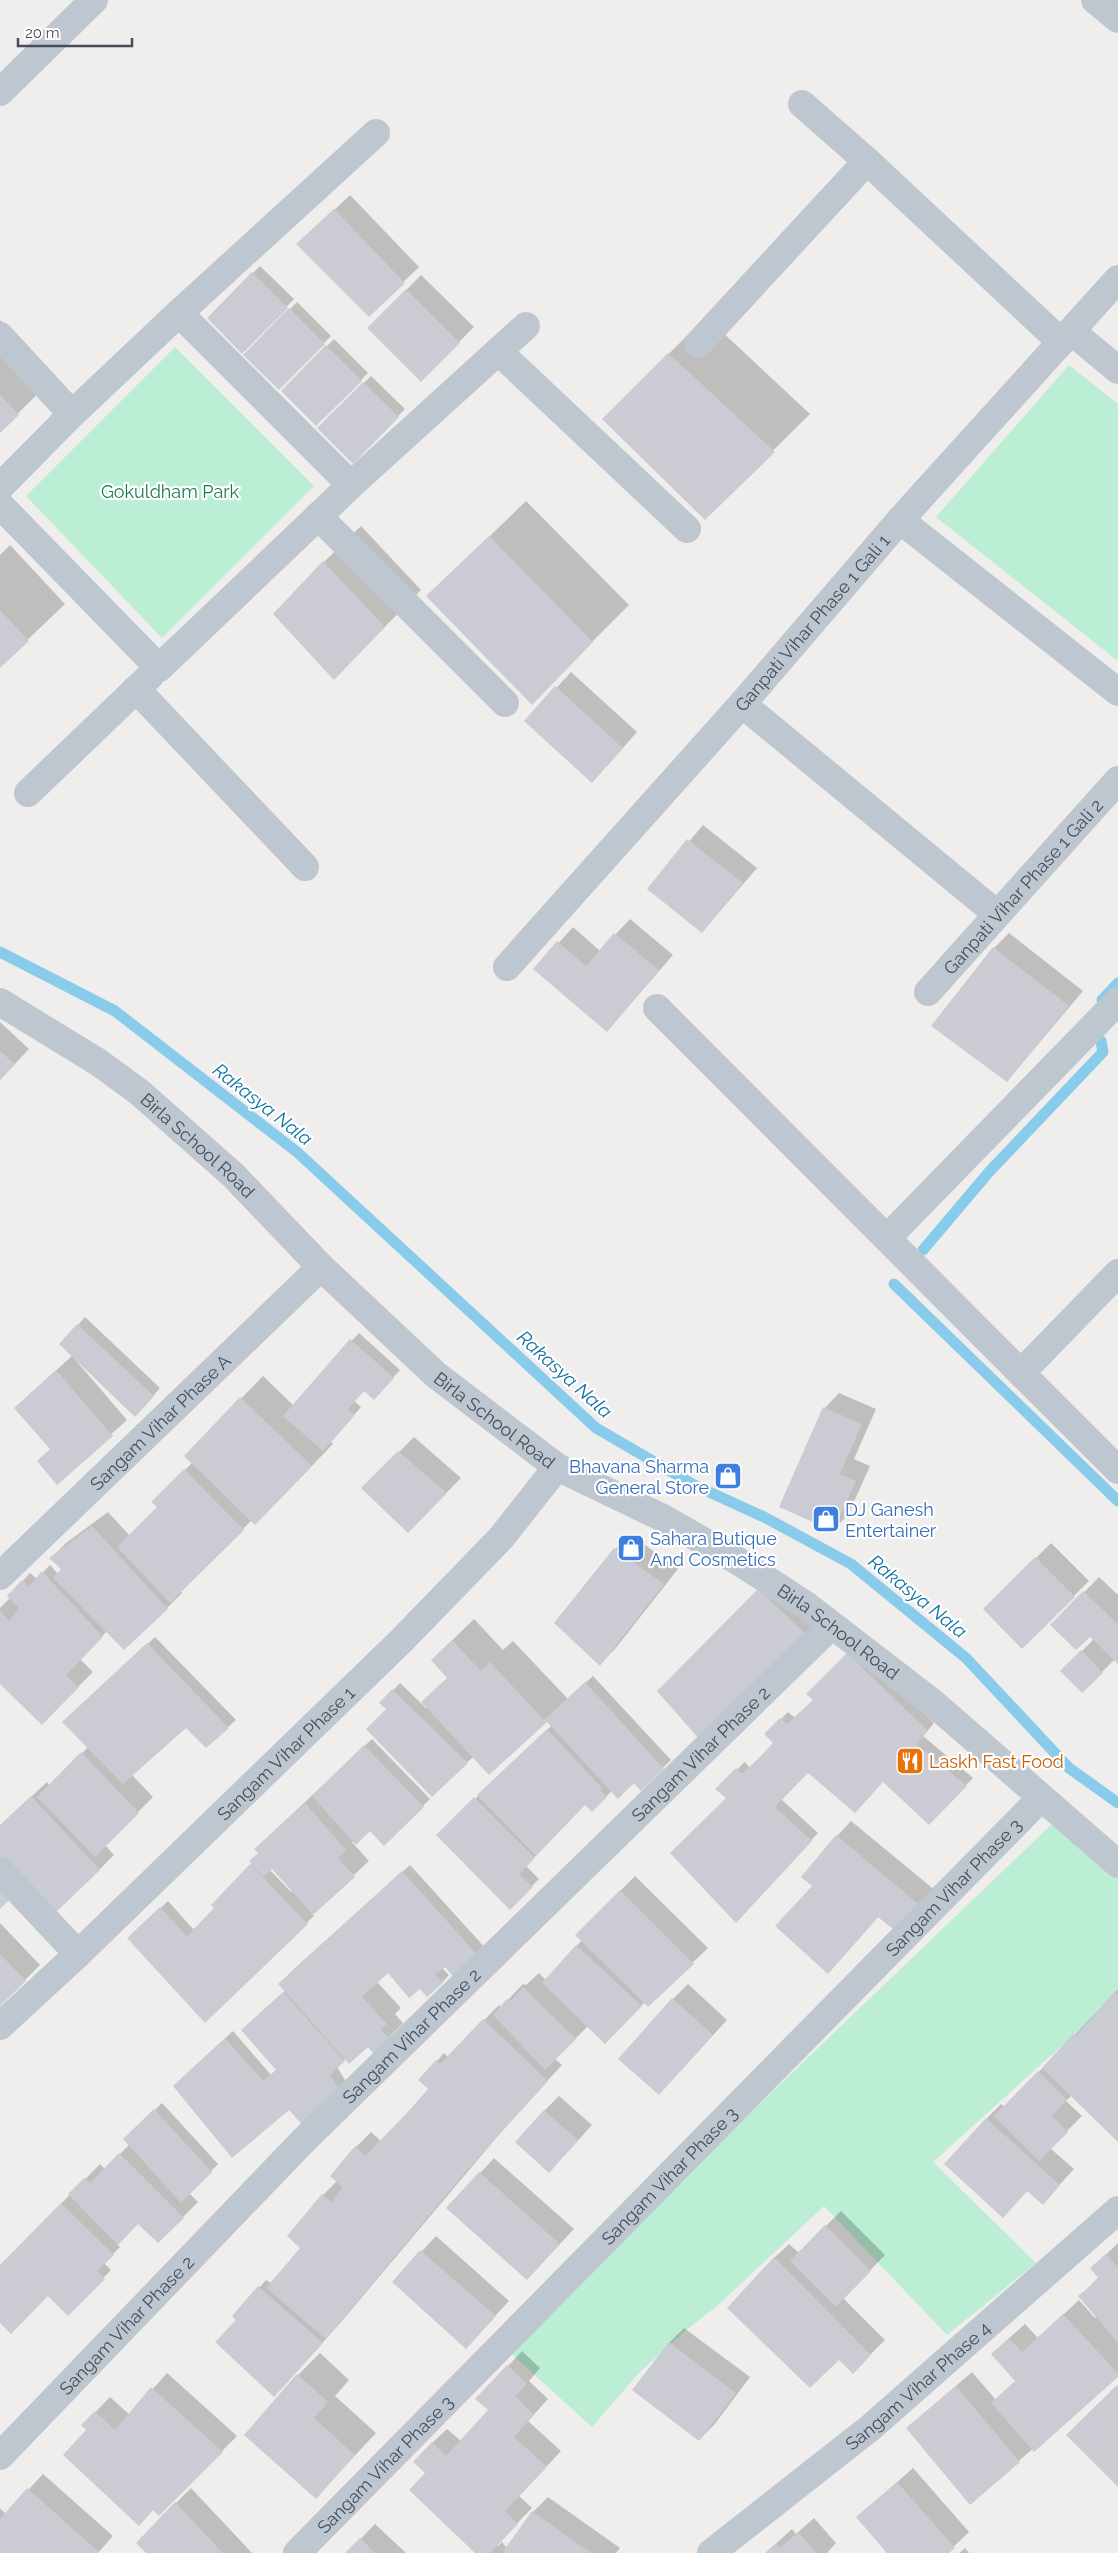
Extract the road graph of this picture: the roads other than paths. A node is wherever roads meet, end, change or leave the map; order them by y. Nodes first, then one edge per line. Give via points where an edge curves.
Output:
1 (94, 0) edge
2 (1095, 0) edge
3 (1118, 18) edge
4 (0, 92) edge
5 (802, 104) dead end
6 (376, 133) dead end
7 (867, 161) junction
8 (1118, 279) edge
9 (179, 313) junction
10 (526, 326) dead end
11 (0, 336) edge
12 (1066, 337) junction
13 (698, 344) dead end
14 (498, 351) junction
15 (1118, 370) edge
16 (72, 414) junction
17 (351, 485) junction
18 (0, 487) edge
19 (0, 505) edge
20 (318, 516) junction
21 (900, 520) junction
22 (686, 529) dead end
23 (159, 668) junction
24 (136, 689) junction
25 (1118, 692) edge
26 (505, 703) dead end
27 (742, 704) junction
28 (1118, 780) edge
29 (28, 793) dead end
30 (306, 867) dead end
31 (997, 914) junction
32 (507, 967) dead end
33 (928, 992) dead end
34 (1118, 1001) edge
35 (0, 1002) edge
36 (657, 1008) dead end
37 (887, 1238) junction
38 (321, 1267) junction
39 (1118, 1272) edge
40 (1021, 1373) junction
41 (557, 1467) junction
42 (1118, 1470) edge
43 (0, 1576) edge
44 (832, 1626) junction
45 (1041, 1798) junction
46 (1118, 1864) edge
47 (0, 1870) edge
48 (78, 1954) junction
49 (0, 2026) edge
50 (1118, 2210) edge
51 (0, 2456) edge
52 (297, 2553) edge
53 (711, 2553) edge

1 - 4 street
2 - 3 street
5 - 7 street
6 - 9 street
7 - 12 street
7 - 13 street
8 - 12 street, Ganpati Vihar Phase 1 Gali 1
9 - 16 street
9 - 17 street
10 - 14 street
11 - 16 street
12 - 15 street
12 - 21 street, Ganpati Vihar Phase 1 Gali 1
14 - 17 street
14 - 22 street
16 - 18 street
17 - 20 street
19 - 23 street
20 - 23 street
20 - 26 street
21 - 25 street
21 - 27 street, Ganpati Vihar Phase 1 Gali 1
23 - 24 street
24 - 29 street
24 - 30 street
27 - 31 street
27 - 32 street, Ganpati Vihar Phase 1 Gali 1
28 - 31 street, Ganpati Vihar Phase 1 Gali 2
31 - 33 street, Ganpati Vihar Phase 1 Gali 2
34 - 37 street
35 - 38 street, Birla School Road via 98,1062 139,1092 234,1175
36 - 37 street
37 - 40 street
38 - 41 street, Birla School Road via 436,1375
38 - 43 street, Sangam Vihar Phase A
39 - 40 street
40 - 42 street
41 - 44 street, Birla School Road via 661,1518 738,1561
41 - 48 street, Sangam Vihar Phase 1 via 501,1538 401,1641
44 - 45 street, Birla School Road via 932,1702
44 - 51 street, Sangam Vihar Phase 2 via 304,2140
45 - 46 street, Birla School Road
45 - 52 street, Sangam Vihar Phase 3
47 - 48 street
48 - 49 street, Sangam Vihar Phase 1
50 - 53 street, Sangam Vihar Phase 4 via 870,2428

